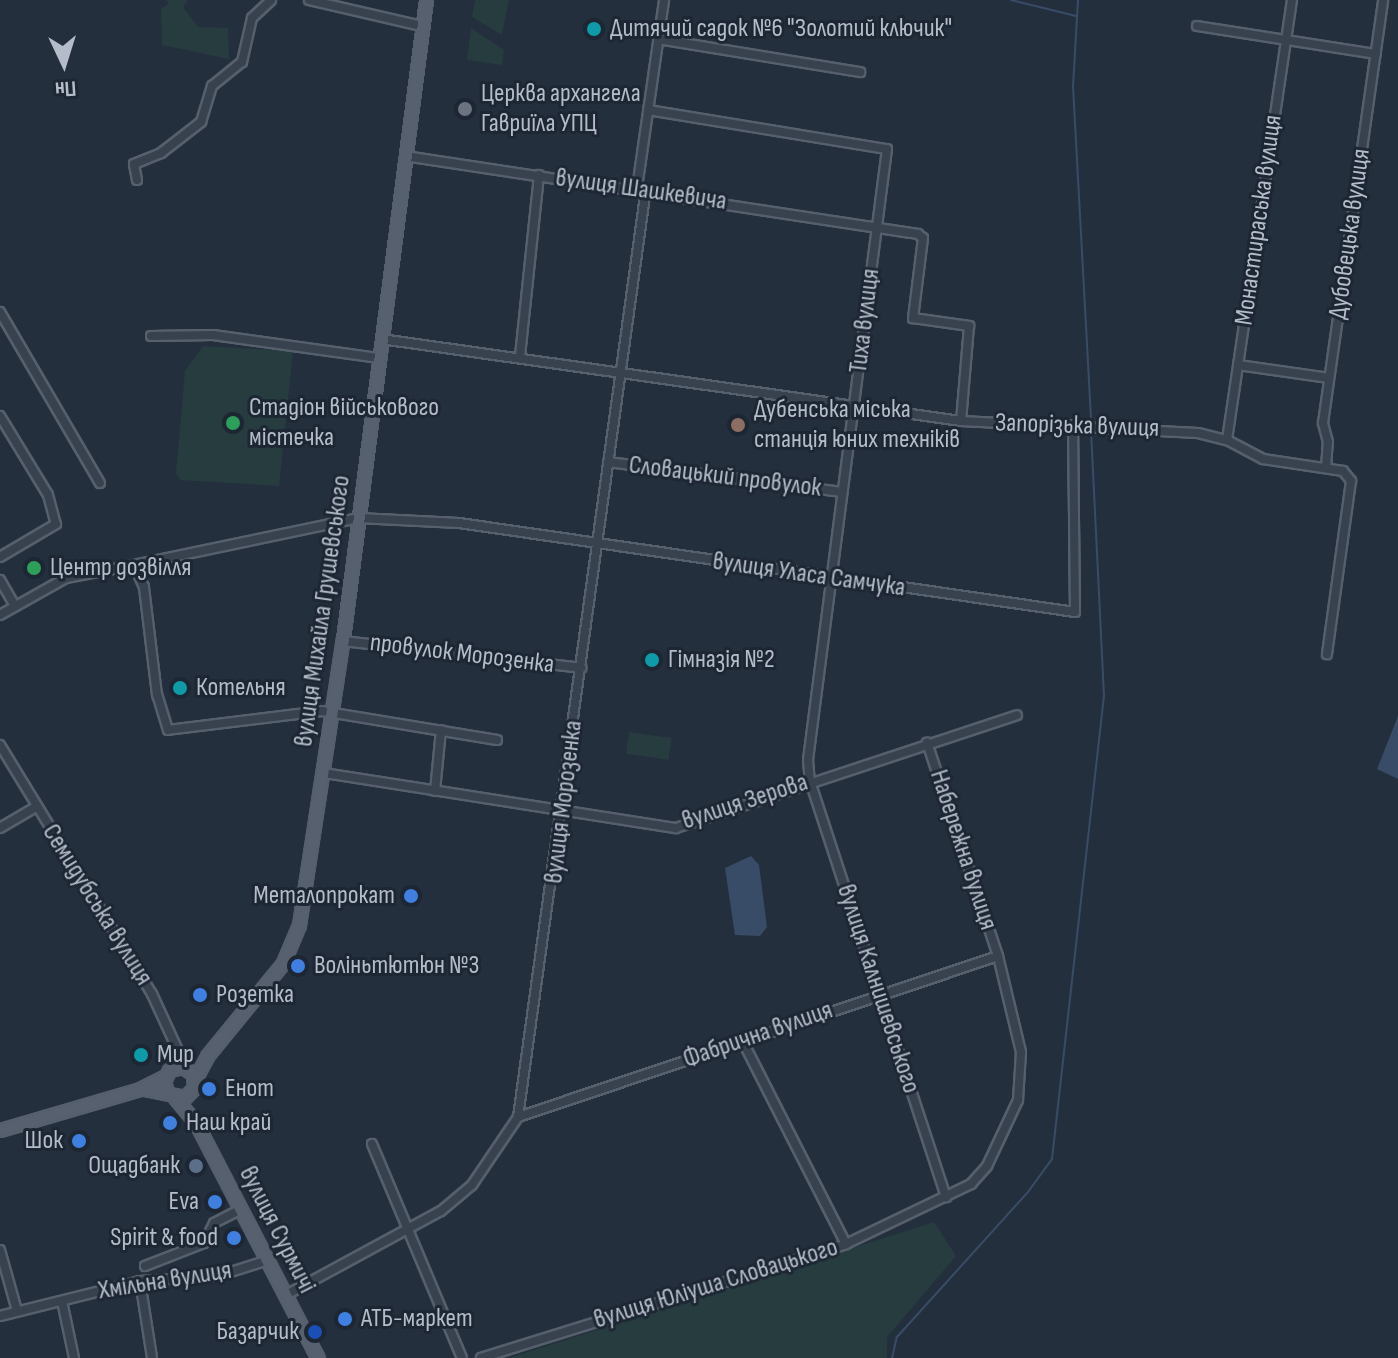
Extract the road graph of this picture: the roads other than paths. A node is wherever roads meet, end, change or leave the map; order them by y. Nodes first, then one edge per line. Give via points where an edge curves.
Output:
1 (271, 0) edge
2 (309, 0) edge
3 (426, 0) edge
4 (664, 0) edge
5 (1292, 0) edge
6 (1383, 0) edge
7 (422, 26) junction
8 (1197, 26) dead end
9 (658, 39) junction
10 (1286, 40) junction
11 (1376, 54) junction
12 (860, 72) dead end
13 (648, 110) junction
14 (405, 156) junction
15 (539, 175) junction
16 (137, 180) dead end
17 (642, 188) junction
18 (876, 228) junction
19 (0, 312) edge
20 (151, 336) dead end
21 (381, 339) junction
22 (520, 356) junction
23 (379, 358) junction
24 (1238, 365) junction
25 (619, 370) junction
26 (1329, 378) junction
27 (855, 404) junction
28 (0, 416) edge
29 (961, 421) junction
30 (1073, 425) junction
31 (1227, 440) junction
32 (608, 462) junction
33 (1326, 468) junction
34 (100, 483) dead end
35 (842, 492) junction
36 (358, 518) junction
37 (596, 547) junction
38 (0, 557) edge
39 (134, 565) junction
40 (832, 578) junction
41 (0, 580) edge
42 (15, 606) junction
43 (0, 615) edge
44 (342, 641) junction
45 (1327, 654) dead end
46 (581, 668) junction
47 (331, 711) junction
48 (1017, 715) dead end
49 (441, 730) junction
50 (497, 740) dead end
51 (927, 743) junction
52 (0, 745) edge
53 (324, 773) junction
54 (810, 781) junction
55 (435, 791) junction
56 (36, 807) junction
57 (563, 810) junction
58 (0, 828) edge
59 (998, 956) junction
60 (881, 994) junction
61 (742, 1040) junction
62 (174, 1048) junction
63 (207, 1056) junction
64 (186, 1068) junction
65 (167, 1073) junction
66 (194, 1085) junction
67 (135, 1090) junction
68 (171, 1095) junction
69 (518, 1117) junction
70 (196, 1123) junction
71 (1, 1127) edge
72 (372, 1144) dead end
73 (946, 1197) junction
74 (242, 1209) junction
75 (408, 1229) junction
76 (846, 1244) junction
77 (0, 1250) edge
78 (268, 1260) junction
79 (145, 1266) dead end
80 (140, 1281) junction
81 (286, 1295) junction
82 (62, 1301) junction
83 (17, 1311) junction
84 (0, 1316) edge
85 (74, 1358) edge
86 (152, 1358) edge
87 (318, 1358) edge
88 (462, 1358) edge
89 (481, 1358) edge

1 - 16 street via 252,18 242,62 212,86 201,122 161,153 134,164
2 - 7 street
3 - 7 main road, вулиця Михайла Грушевського
4 - 9 street, вулиця Морозенка
5 - 10 street, Монастираська вулиця
6 - 11 street, Дубовецька вулиця
7 - 14 main road, вулиця Михайла Грушевського
8 - 10 street
9 - 12 street
9 - 13 street, вулиця Морозенка
10 - 11 street
10 - 24 street, Монастираська вулиця
11 - 26 street, Дубовецька вулиця
13 - 17 street, вулиця Морозенка
13 - 18 street, Тиха вулиця via 887,149
14 - 15 street, вулиця Шашкевича
14 - 21 main road, вулиця Михайла Грушевського
15 - 17 street, вулиця Шашкевича
15 - 22 street
17 - 18 street, вулиця Шашкевича
17 - 25 street, вулиця Морозенка
18 - 27 street, Тиха вулиця
18 - 29 street, вулиця Шашкевича via 923,238 913,318 969,326
19 - 34 street
20 - 23 street via 213,335
21 - 22 street, Запорізька вулиця
21 - 23 main road, вулиця Михайла Грушевського
22 - 25 street, Запорізька вулиця
23 - 36 main road, вулиця Михайла Грушевського
24 - 26 street
24 - 31 street, Монастираська вулиця
25 - 27 street, Запорізька вулиця
25 - 32 street, вулиця Морозенка
26 - 33 street, Дубовецька вулиця via 1323,423
27 - 29 street, Запорізька вулиця
27 - 35 street, Тиха вулиця
28 - 38 street via 48,495 56,524
29 - 30 street, Запорізька вулиця
30 - 31 street, Запорізька вулиця via 1168,429
30 - 40 street, вулиця Уласа Самчука via 1075,612
31 - 33 street, Запорізька вулиця via 1263,459
32 - 35 street, Словацький провулок
32 - 37 street, вулиця Морозенка
33 - 45 street via 1347,473 1351,481
35 - 40 street, Тиха вулиця
36 - 37 street, вулиця Уласа Самчука via 459,523
36 - 39 street, вулиця Уласа Самчука
36 - 44 main road, вулиця Михайла Грушевського
37 - 40 street, вулиця Уласа Самчука
37 - 46 street, вулиця Морозенка
39 - 42 street, вулиця Уласа Самчука via 66,578
39 - 47 street via 144,587 157,695 168,730
40 - 54 street, Тиха вулиця via 808,760
41 - 42 street
42 - 43 street, вулиця Уласа Самчука
44 - 46 street, провулок Морозенка
44 - 47 main road, вулиця Михайла Грушевського
46 - 57 street, вулиця Морозенка
47 - 49 street
47 - 53 main road, вулиця Михайла Грушевського
48 - 51 street, вулиця Зерова
49 - 50 street
49 - 55 street
51 - 54 street, вулиця Зерова
51 - 59 street, Набережна вулиця
52 - 56 street, Семидубська вулиця
53 - 55 street, вулиця Зерова
53 - 63 main road, вулиця Михайла Грушевського via 292,947
54 - 57 street, вулиця Зерова via 676,828
54 - 60 street, вулиця Калнишевського
55 - 57 street, вулиця Зерова
56 - 58 street
56 - 62 street, Семидубська вулиця via 152,994
57 - 69 street, вулиця Морозенка
59 - 60 street, Фабрична вулиця
59 - 73 street, Набережна вулиця via 1021,1052 1018,1100 987,1166 971,1184
60 - 61 street, Фабрична вулиця
60 - 73 street, вулиця Калнишевського
61 - 69 street, Фабрична вулиця
61 - 76 street
62 - 64 street, Семидубська вулиця
62 - 65 street
63 - 64 main road, вулиця Михайла Грушевського
63 - 66 main road, вулиця Михайла Грушевського
64 - 65 main road
64 - 66 main road
65 - 67 main road
65 - 68 main road
66 - 68 main road
66 - 70 main road
67 - 68 main road
67 - 71 main road
68 - 70 main road
69 - 75 street, вулиця Морозенка via 472,1185
70 - 74 main road, вулиця Сурмичі
72 - 75 street
73 - 76 street, вулиця Юліуша Словацького
74 - 78 main road, вулиця Сурмичі
74 - 79 street via 214,1223 204,1243
75 - 81 street, вулиця Морозенка
75 - 88 street
76 - 89 street, вулиця Юліуша Словацького
77 - 83 street
78 - 80 street, Хмільна вулиця via 218,1276
78 - 81 main road, вулиця Сурмичі
80 - 82 street, Хмільна вулиця
80 - 86 street
81 - 87 main road, вулиця Сурмичі
82 - 83 street, Хмільна вулиця
82 - 85 street
83 - 84 street, Хмільна вулиця

